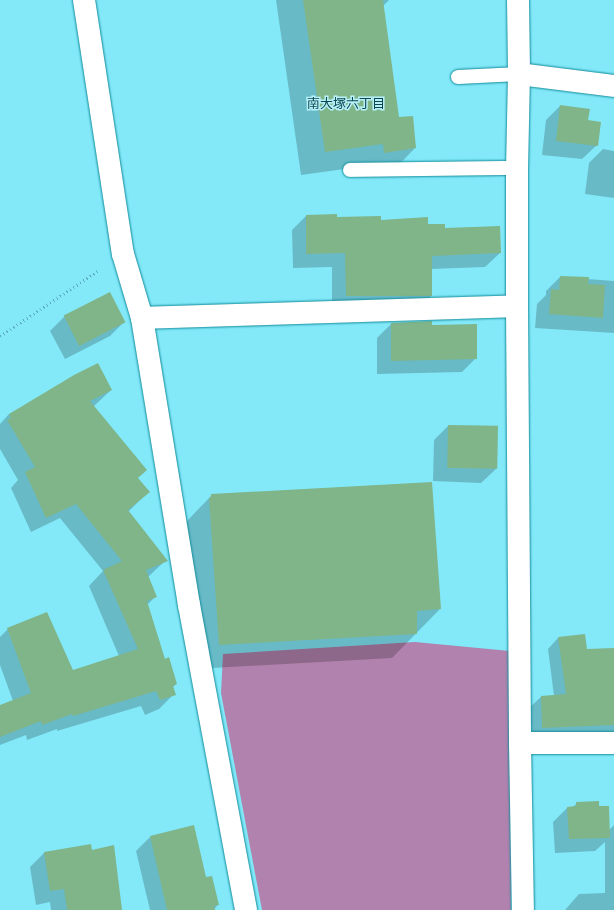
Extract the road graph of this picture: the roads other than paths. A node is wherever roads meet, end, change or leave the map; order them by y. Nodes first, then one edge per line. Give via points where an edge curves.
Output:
1 (84, 0) edge
2 (518, 0) edge
3 (519, 74) junction
4 (458, 77) dead end
5 (614, 86) edge
6 (516, 168) junction
7 (350, 170) dead end
8 (517, 306) junction
9 (142, 318) junction
10 (520, 743) junction
11 (614, 743) edge
12 (246, 910) edge
13 (524, 910) edge

1 - 9 street via 123,254
2 - 3 street
3 - 4 lane
3 - 5 street
3 - 6 street
6 - 7 lane
6 - 8 street
8 - 9 street
8 - 10 street
9 - 12 street via 189,605
10 - 11 street
10 - 13 street

